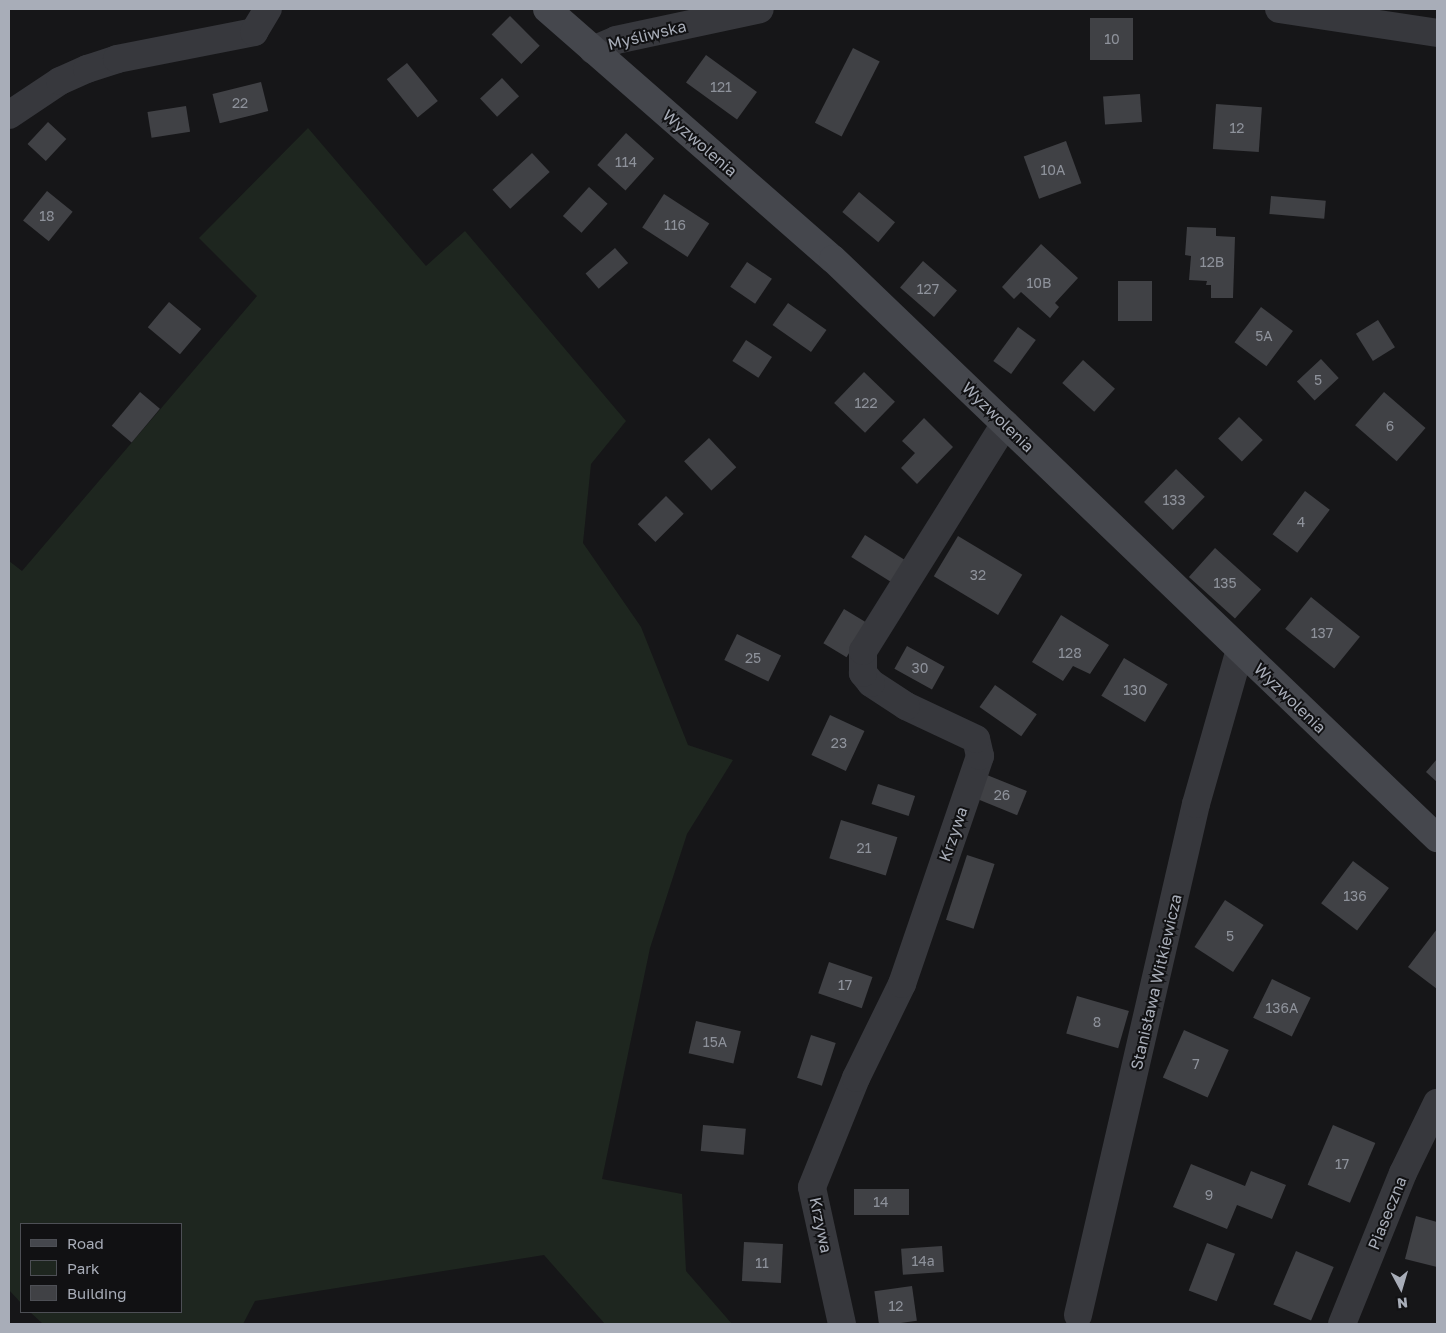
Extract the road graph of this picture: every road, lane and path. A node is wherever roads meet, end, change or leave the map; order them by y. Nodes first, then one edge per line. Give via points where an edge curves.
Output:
1 (268, 9) edge
2 (547, 9) edge
3 (760, 9) edge
4 (1279, 9) edge
5 (1437, 33) edge
6 (593, 50) junction
7 (9, 115) edge
8 (1006, 424) junction
9 (1240, 650) junction
10 (1437, 838) edge
11 (1437, 1103) edge
12 (1078, 1315) dead end
13 (842, 1324) edge
14 (1342, 1324) edge

1 - 7 street via 254,32 117,59 87,69 60,82
2 - 6 street, Wyzwolenia
3 - 6 street, Myśliwska via 616,40
4 - 5 street
6 - 8 street, Wyzwolenia via 833,259
8 - 9 street, Wyzwolenia
8 - 13 street, Krzywa via 863,651 863,673 871,683 906,706 976,739 980,756 902,984 856,1078 812,1187
9 - 10 street, Wyzwolenia
9 - 12 street, Stanisława Witkiewicza via 1196,804
11 - 14 street, Piaseczna via 1403,1173

